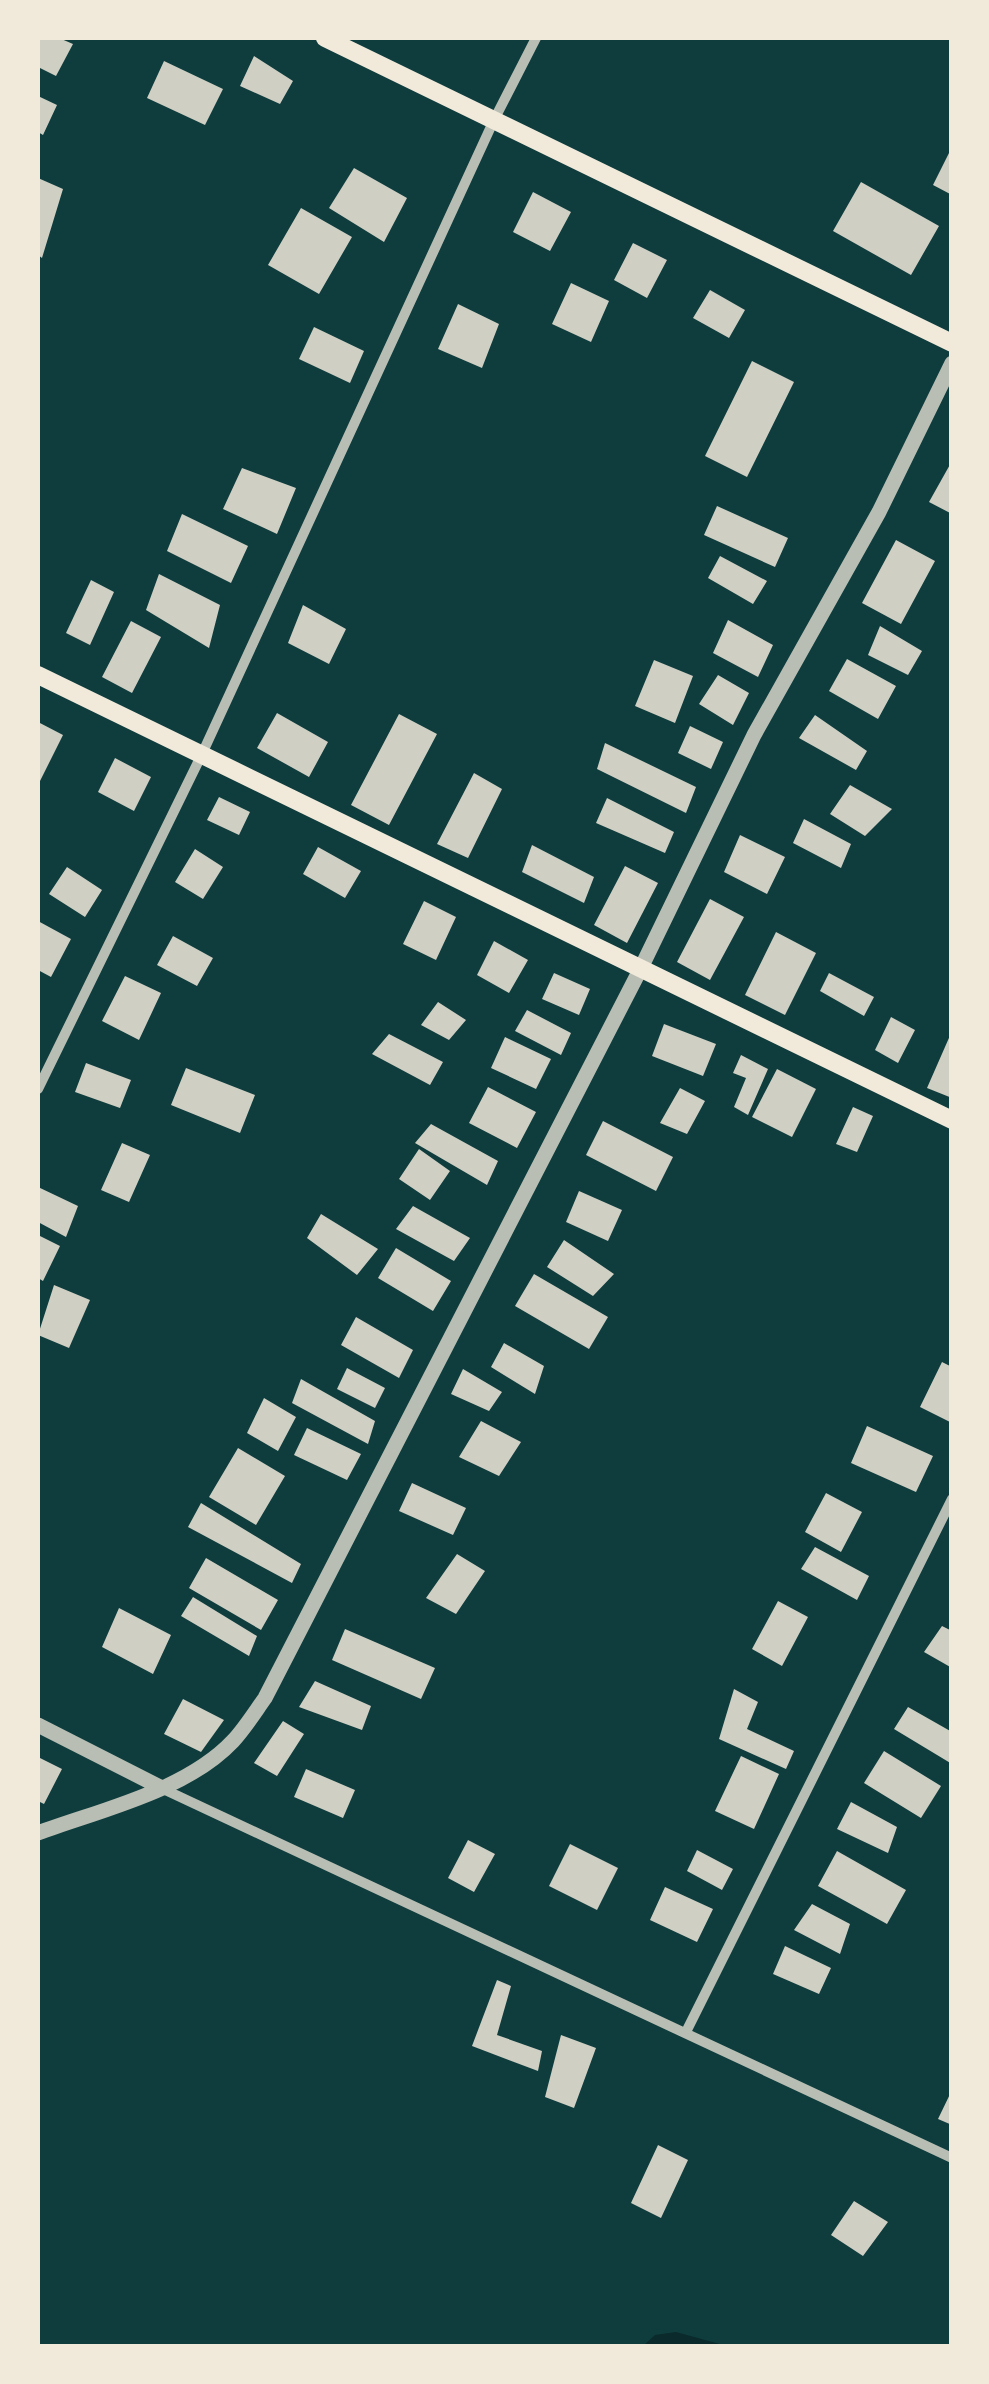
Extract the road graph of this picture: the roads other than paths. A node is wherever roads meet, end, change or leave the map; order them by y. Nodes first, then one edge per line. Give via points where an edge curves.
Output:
1 (325, 38) edge
2 (536, 38) edge
3 (494, 120) junction
4 (952, 343) edge
5 (952, 363) edge
6 (38, 675) edge
7 (202, 754) junction
8 (641, 968) junction
9 (38, 1089) edge
10 (952, 1120) edge
11 (952, 1499) edge
12 (38, 1725) edge
13 (160, 1787) junction
14 (38, 1833) edge
15 (686, 2032) junction
16 (952, 2158) edge

1 - 3 main road
2 - 3 street
3 - 4 main road
3 - 7 street
5 - 8 street via 879,512 754,735
6 - 7 main road
7 - 8 main road
7 - 9 street
8 - 10 main road
8 - 13 street via 266,1698 231,1743
11 - 15 street
12 - 13 street
13 - 14 street
13 - 15 street
15 - 16 street

